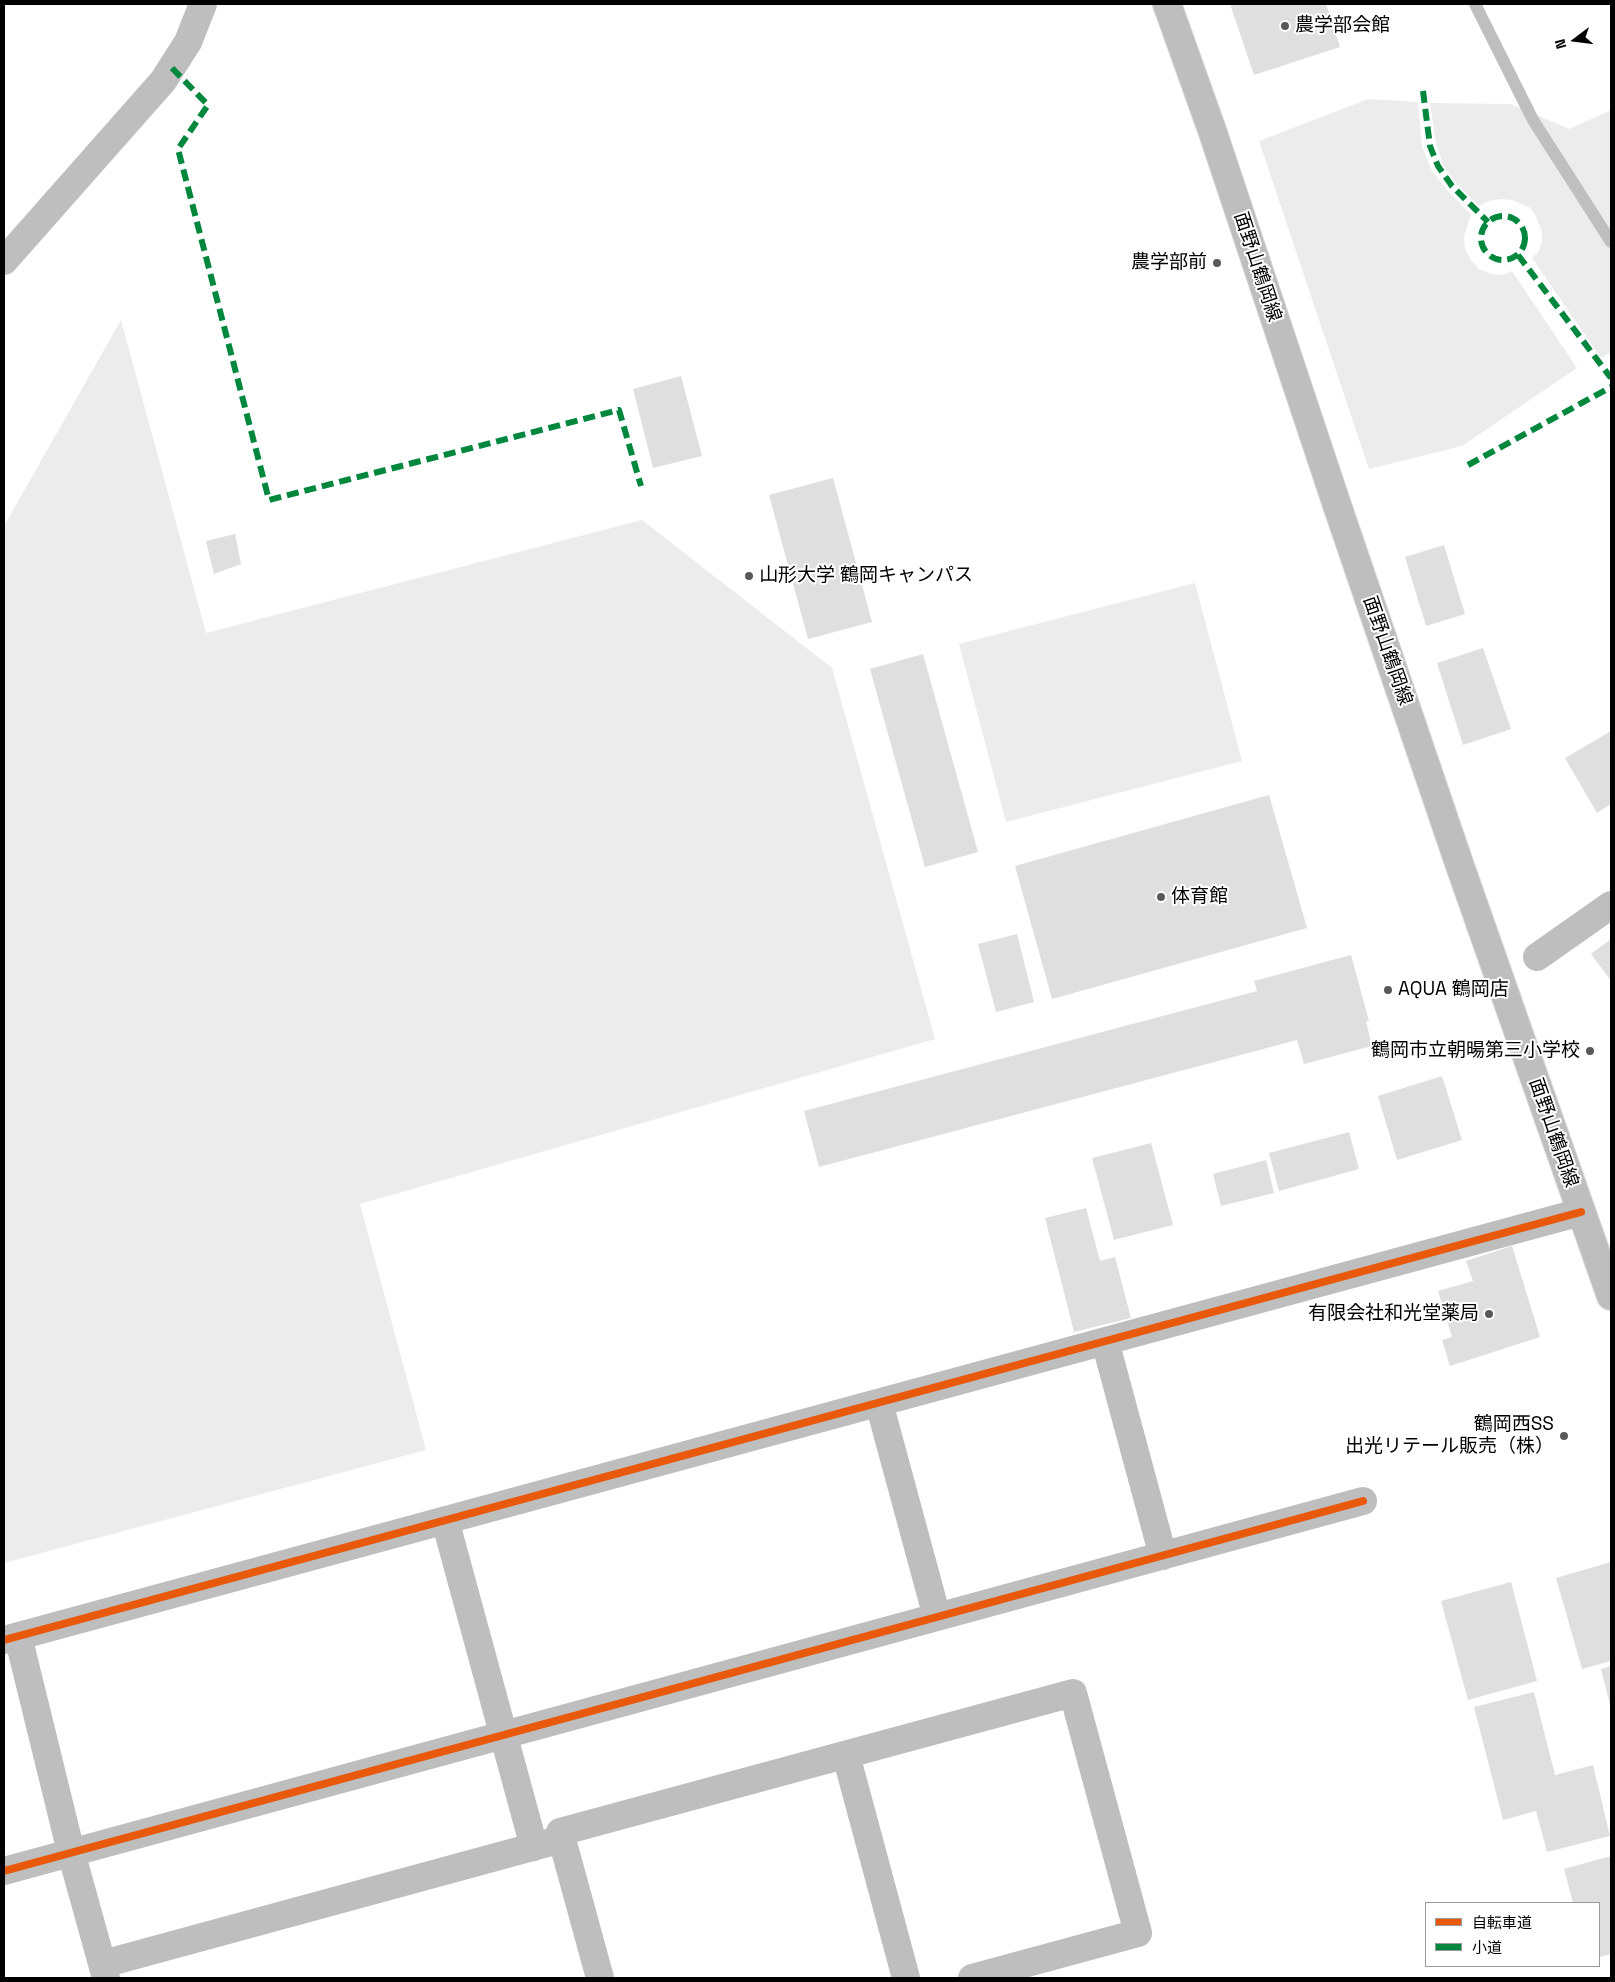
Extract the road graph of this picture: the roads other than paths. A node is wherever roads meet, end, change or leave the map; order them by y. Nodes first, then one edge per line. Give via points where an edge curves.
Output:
1 (203, 4) edge
2 (1167, 4) edge
3 (4, 261) edge
4 (1611, 905) edge
5 (1537, 957) dead end
6 (1581, 1212) junction
7 (1611, 1296) edge
8 (1105, 1341) junction
9 (879, 1402) junction
10 (1363, 1501) dead end
11 (445, 1520) junction
12 (1163, 1556) junction
13 (937, 1617) junction
14 (11, 1638) edge
15 (503, 1734) junction
16 (846, 1755) junction
17 (562, 1839) junction
18 (534, 1847) junction
19 (71, 1852) junction
20 (4, 1871) edge
21 (104, 1971) edge
22 (600, 1978) edge
23 (906, 1978) edge
24 (972, 1978) edge

1 - 3 street via 188,42 163,81
2 - 6 street, 面野山鶴岡線
4 - 5 street
6 - 7 street, 面野山鶴岡線
6 - 8 street
8 - 9 street
8 - 12 street
9 - 11 street
9 - 13 street
10 - 12 street
11 - 14 street
11 - 15 street
12 - 13 street
13 - 15 street
14 - 19 street
15 - 18 street
15 - 19 street
16 - 17 street via 560,1832
16 - 23 street
16 - 24 street via 1073,1693 1138,1933
17 - 18 street
17 - 22 street
18 - 21 street
19 - 20 street
19 - 21 street

